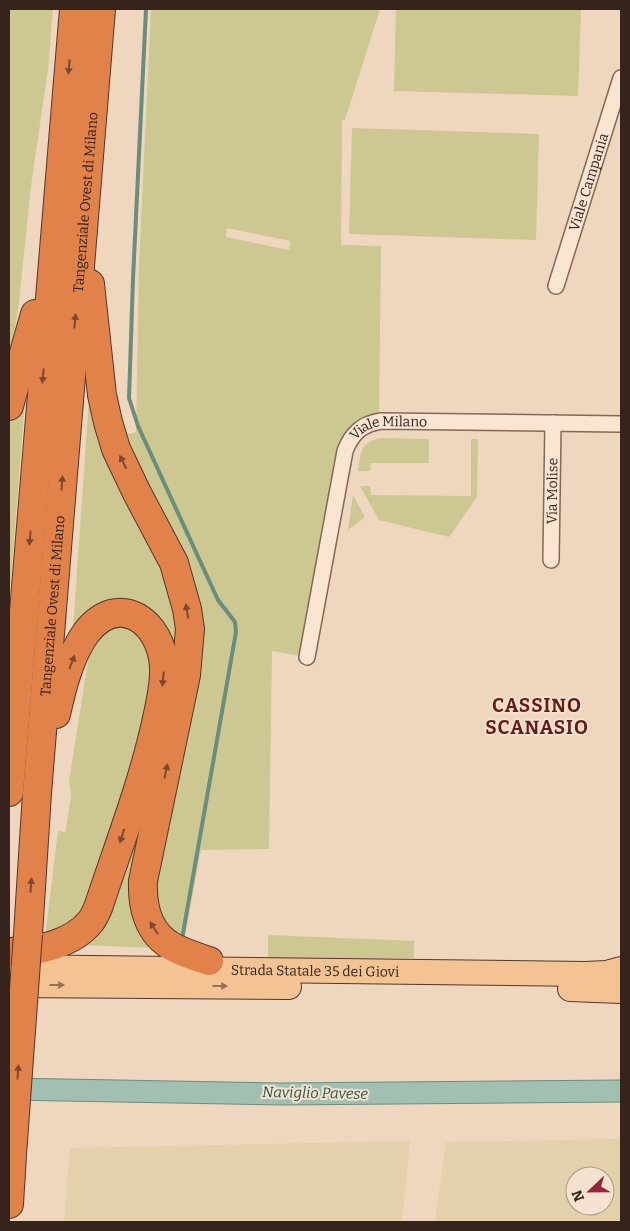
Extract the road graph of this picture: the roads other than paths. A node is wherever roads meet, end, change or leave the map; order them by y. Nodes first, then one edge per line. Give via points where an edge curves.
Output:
1 (74, 9) edge
2 (101, 9) edge
3 (621, 78) edge
4 (83, 215) junction
5 (54, 240) junction
6 (556, 286) dead end
7 (9, 406) edge
8 (553, 423) junction
9 (621, 424) edge
10 (550, 560) dead end
11 (307, 657) dead end
12 (9, 765) edge
13 (9, 785) edge
14 (9, 792) edge
15 (37, 793) junction
16 (13, 951) edge
17 (209, 961) junction
18 (621, 970) edge
19 (372, 972) junction
20 (9, 985) edge
21 (621, 991) edge
22 (9, 1204) edge

1 -> 5 highway, Tangenziale Ovest di Milano
2 - 4 highway, Tangenziale Ovest di Milano
3 - 6 street, Viale Campania
15 -> 4 highway, Tangenziale Ovest di Milano
17 -> 4 highway via 167,944 153,928 144,907 144,881 186,674 190,629 188,609 174,563 136,493 108,422 101,387
5 - 7 highway
5 -> 13 highway, Tangenziale Ovest di Milano
8 - 9 street, Viale Milano
8 - 10 street, Via Molise
8 - 11 street, Viale Milano via 381,421 357,430 345,451
12 - 13 highway
13 - 14 highway, Tangenziale Ovest di Milano
16 -> 15 highway, Tangenziale Ovest di Milano
15 -> 16 highway via 61,691 81,642 102,618 120,613 138,618 154,632 160,644 164,680 148,756 98,908 91,921 68,939 38,949
16 - 17 main road via 118,953
16 - 19 main road, Strada Statale 35 dei Giovi
22 -> 16 highway, Tangenziale Ovest di Milano, bridge
17 - 19 main road
18 - 19 main road, Strada Statale 35 dei Giovi via 585,974
20 -> 21 main road, Strada Statale 35 dei Giovi

